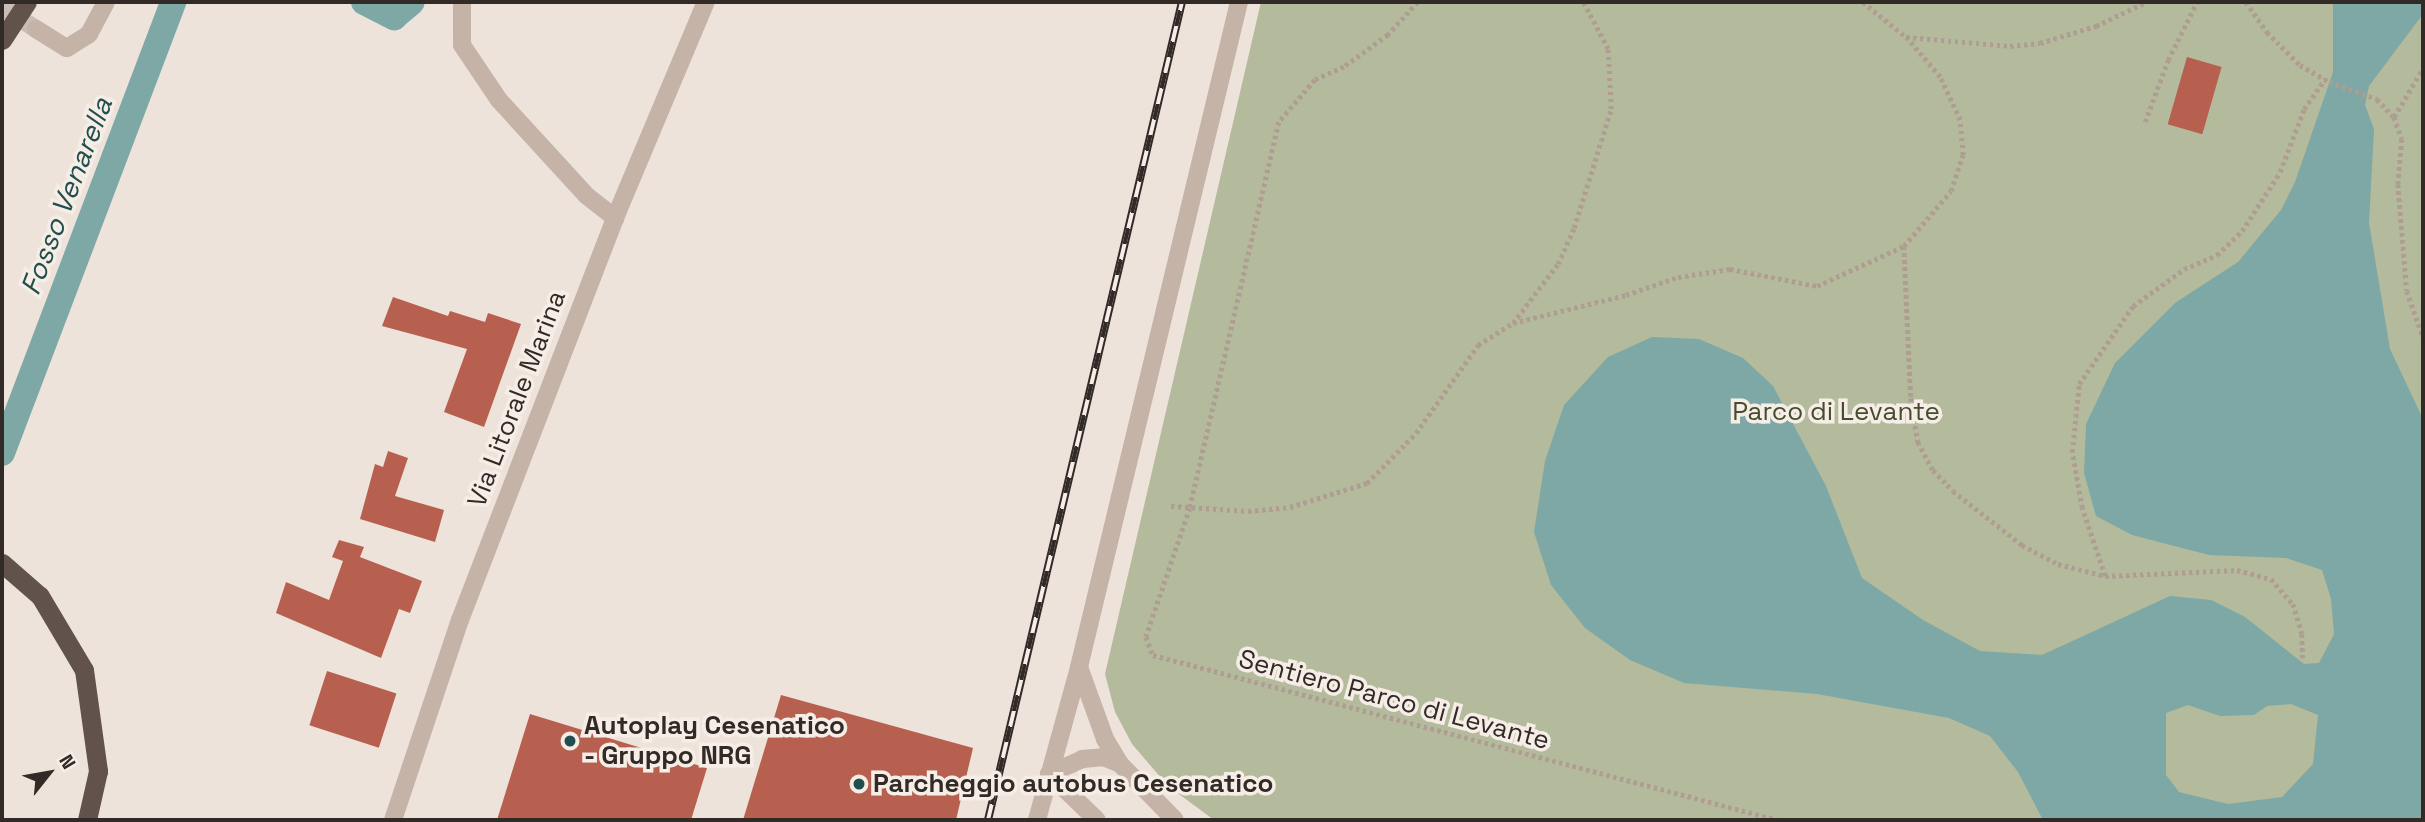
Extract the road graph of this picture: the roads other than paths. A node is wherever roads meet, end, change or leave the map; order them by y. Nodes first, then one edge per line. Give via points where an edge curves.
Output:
1 (27, 2) edge
2 (106, 2) edge
3 (462, 2) edge
4 (706, 2) edge
5 (1239, 2) edge
6 (36, 29) tunnel mouth
7 (2, 40) edge
8 (615, 218) junction
9 (2, 563) edge
10 (1079, 667) junction
11 (1120, 764) junction
12 (1049, 775) junction
13 (87, 820) edge
14 (393, 820) edge
15 (1037, 820) edge
16 (1097, 820) edge
17 (1175, 820) edge

1 - 7 highway
2 - 6 street via 89,34 66,48
3 - 8 street via 462,45 499,100 587,196
4 - 8 street, Via Litorale Marina
5 - 10 street
8 - 14 street, Via Litorale Marina via 460,620
9 - 13 highway via 40,596 84,670 98,771
10 - 11 street via 1105,738
10 - 12 street
11 - 12 street via 1102,757 1082,759
11 - 17 street
12 - 15 street
12 - 16 street

